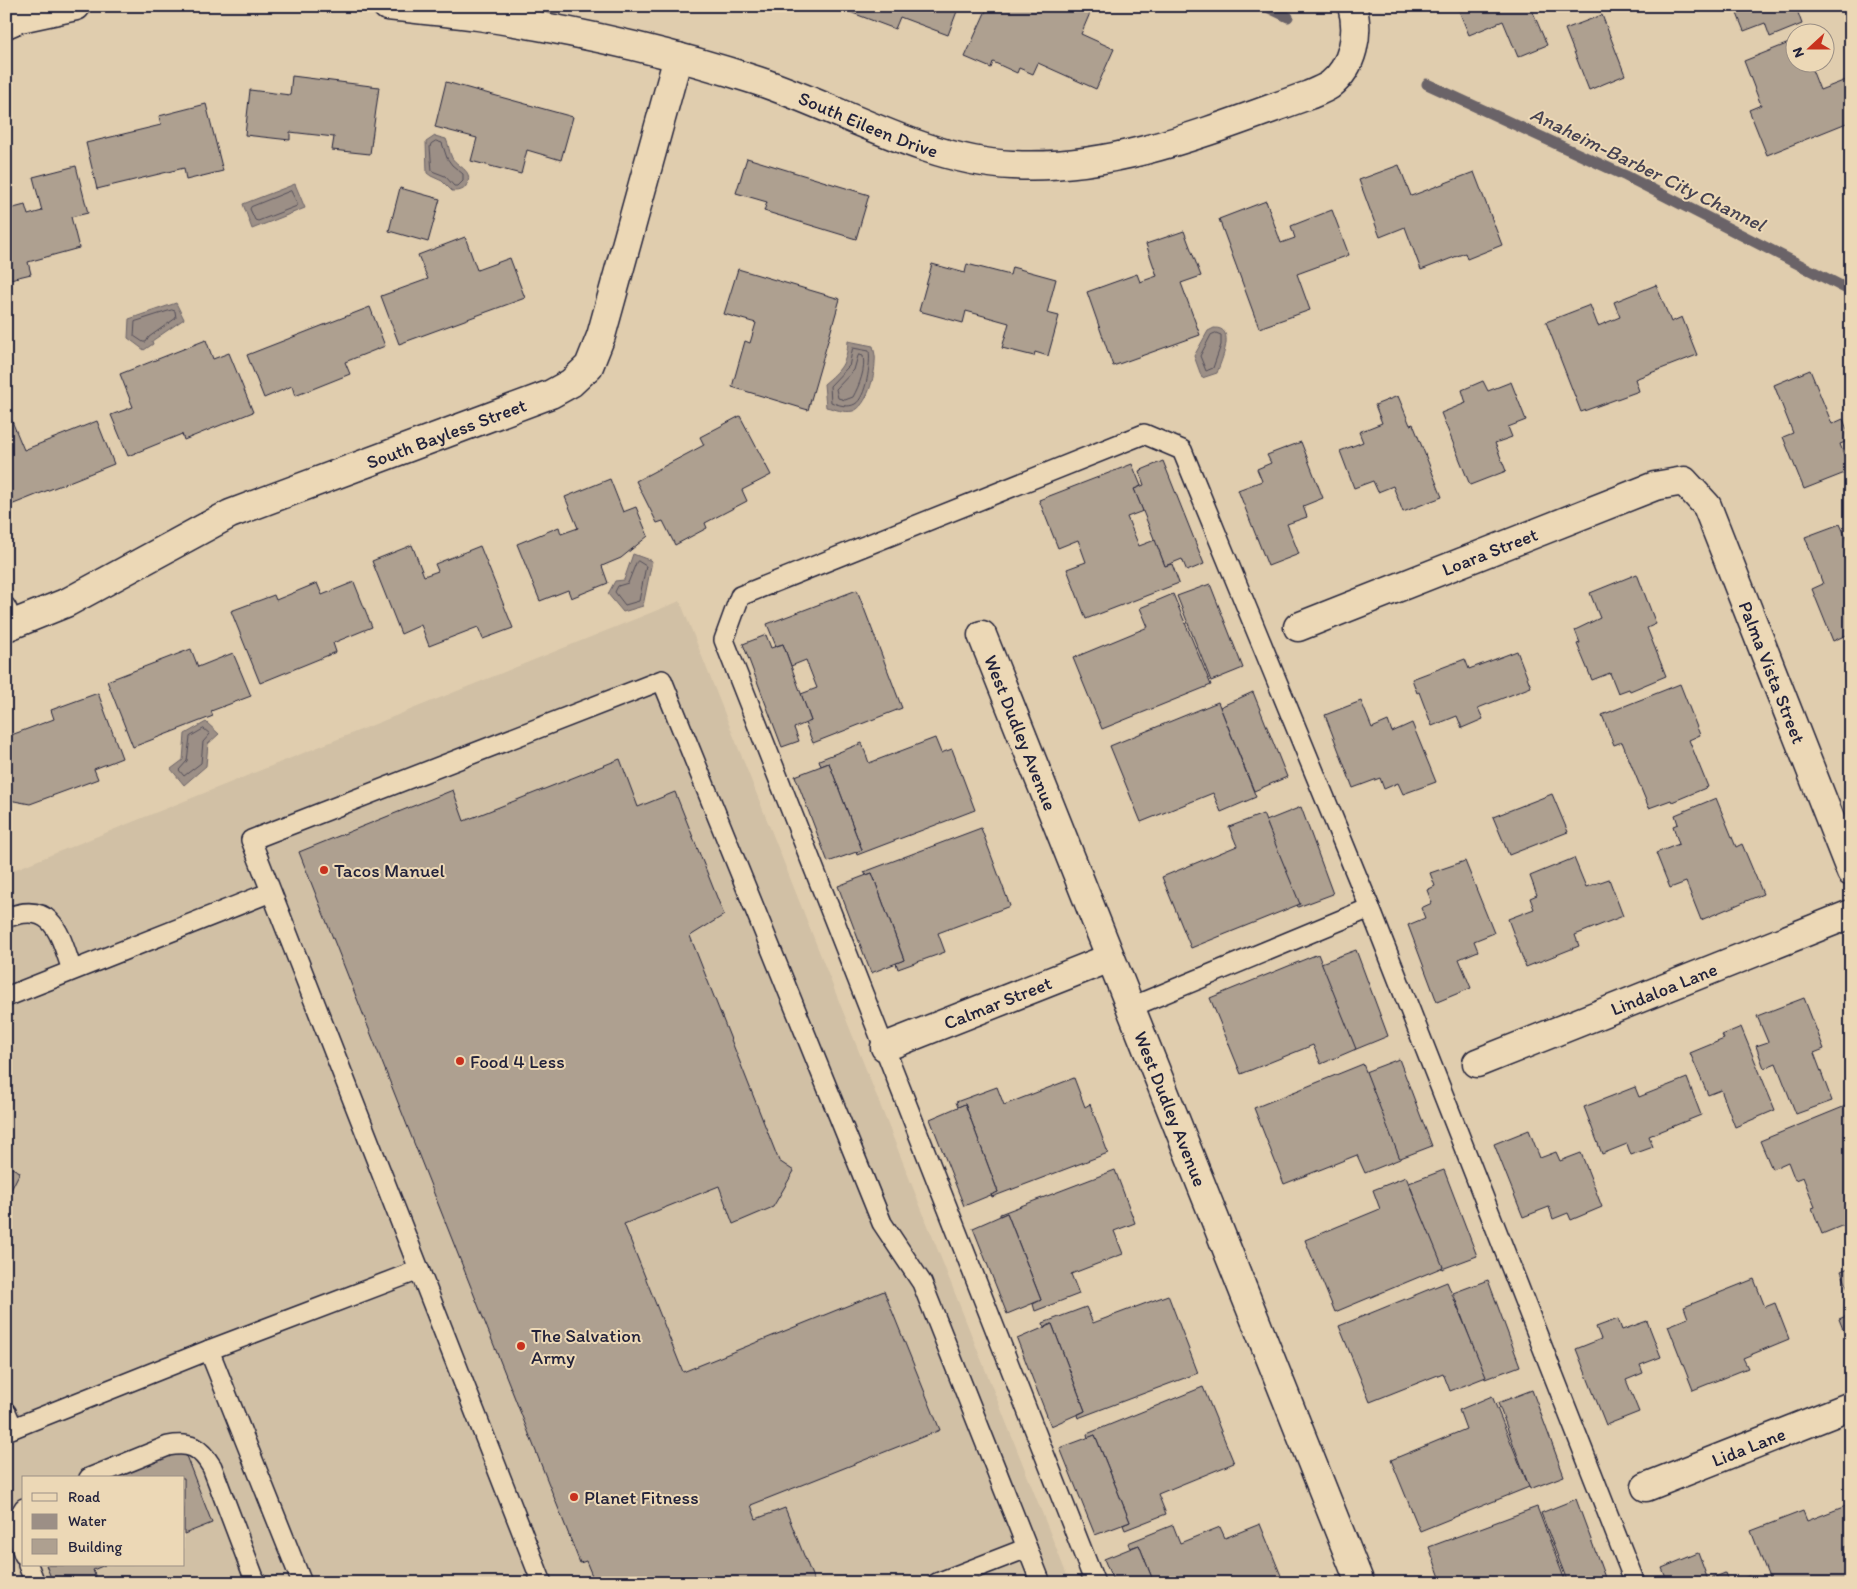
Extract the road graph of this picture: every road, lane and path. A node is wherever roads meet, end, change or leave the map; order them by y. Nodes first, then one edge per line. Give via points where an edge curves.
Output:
1 (76, 6) edge
2 (387, 6) edge
3 (1352, 8) edge
4 (6, 24) edge
5 (678, 57) junction
6 (1684, 481) joint
7 (8, 619) edge
8 (1298, 627) dead end
9 (982, 635) dead end
10 (1851, 872) edge
11 (271, 892) junction
12 (1370, 908) junction
13 (1851, 914) edge
14 (6, 918) edge
15 (1110, 958) junction
16 (72, 970) junction
17 (6, 997) edge
18 (1129, 1008) junction
19 (885, 1047) junction
20 (1477, 1062) dead end
21 (420, 1270) junction
22 (209, 1350) junction
23 (1851, 1406) edge
24 (8, 1423) edge
25 (94, 1476) edge
26 (1646, 1488) dead end
27 (22, 1512) edge
28 (1028, 1548) junction
29 (22, 1549) edge
30 (28, 1566) edge
31 (35, 1583) edge
32 (256, 1583) edge
33 (302, 1583) edge
34 (542, 1583) edge
35 (937, 1583) edge
36 (1041, 1583) edge
37 (1095, 1583) edge
38 (1360, 1583) edge
39 (1635, 1583) edge

1 - 4 street
2 - 5 street, South Eileen Drive via 477,16 592,36
3 - 5 street, South Eileen Drive via 1355,36 1349,60 1329,86 1165,146 1067,165 1011,165 950,156 760,82
5 - 7 street, South Bayless Street via 601,336 589,366 571,383 550,394 230,514 68,602
6 - 8 street, Loara Street via 1656,486
6 - 10 street, Palma Vista Street via 1707,506
9 - 15 street, West Dudley Avenue
11 - 16 lane
11 - 21 lane
11 - 28 lane via 251,840 662,680 882,1223 922,1283
12 - 18 lane
12 - 19 lane via 1182,450 1144,434 740,596 724,640
12 - 39 lane
13 - 20 street, Lindaloa Lane
14 - 16 lane via 33,914 52,922
15 - 18 street, West Dudley Avenue
15 - 19 street, Calmar Street
16 - 17 lane
18 - 38 street, West Dudley Avenue
19 - 37 lane
21 - 22 lane
21 - 34 lane
22 - 24 lane
22 - 33 lane
23 - 26 street, Lida Lane
25 - 32 lane via 168,1446 189,1445 198,1450 212,1467
27 - 29 lane via 17,1526
28 - 35 lane
28 - 36 lane
30 - 31 lane

